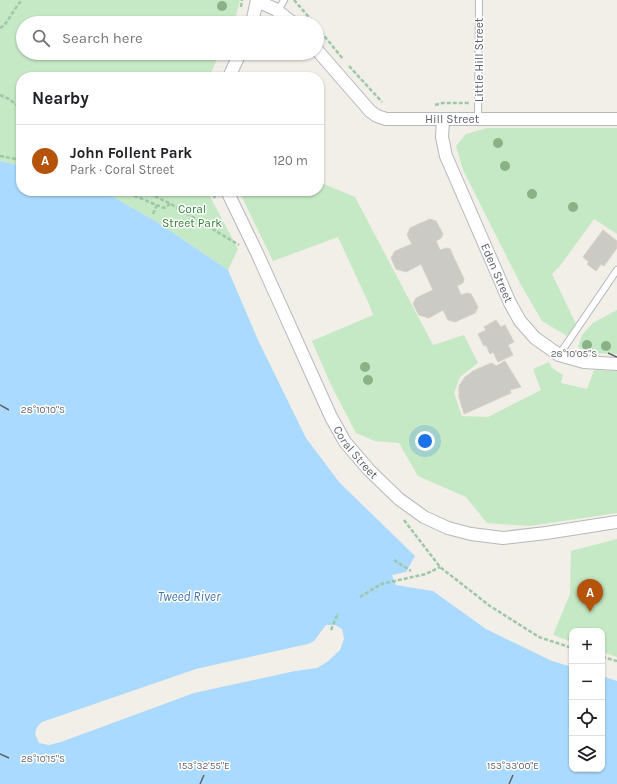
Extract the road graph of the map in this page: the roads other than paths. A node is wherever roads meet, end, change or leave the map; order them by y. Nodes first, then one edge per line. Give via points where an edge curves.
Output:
1 (257, 0) edge
2 (479, 0) edge
3 (281, 6) edge
4 (254, 16) edge
5 (288, 16) edge
6 (324, 58) edge
7 (237, 60) edge
8 (231, 72) edge
9 (478, 119) junction
10 (617, 119) edge
11 (443, 120) junction
12 (229, 196) edge
13 (617, 270) edge
14 (559, 356) junction
15 (617, 364) edge
16 (617, 522) edge

1 - 3 street
1 - 4 street
2 - 9 lane, Little Hill Street
3 - 5 street
6 - 11 street, Hill Street via 361,102 377,116 394,120
7 - 8 street
9 - 10 street, Hill Street
9 - 11 street, Hill Street
11 - 14 street, Eden Street via 442,138 446,156 510,303 520,322 535,338
12 - 16 street, Coral Street via 331,417 345,442 399,499 424,517 448,528 503,538
13 - 14 lane
14 - 15 street, Eden Street via 584,362

